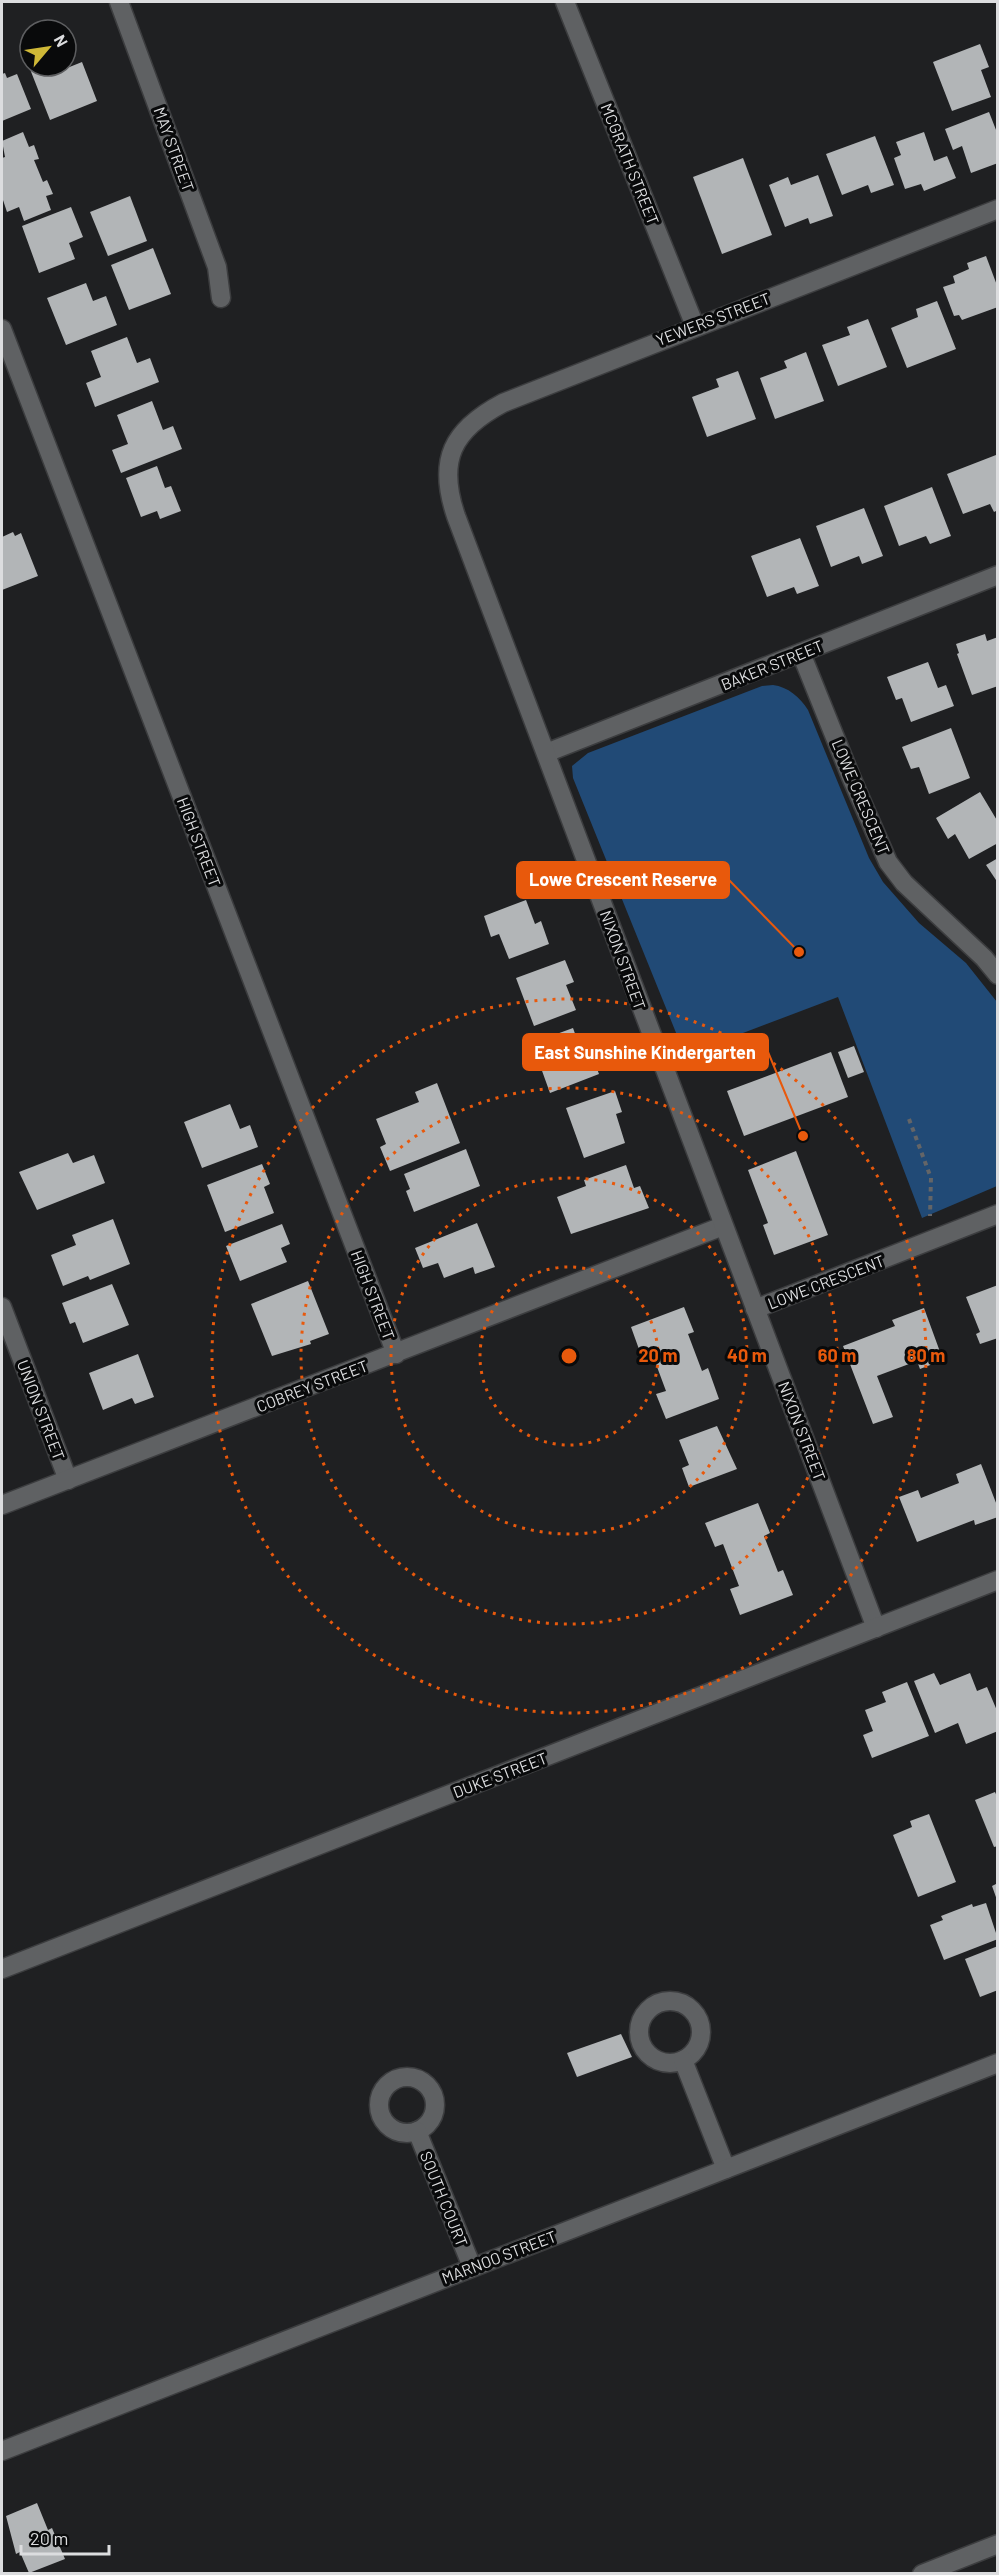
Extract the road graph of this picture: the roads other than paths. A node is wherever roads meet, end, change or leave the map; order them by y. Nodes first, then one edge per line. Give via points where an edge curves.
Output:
1 (120, 2) edge
2 (565, 2) edge
3 (998, 209) edge
4 (221, 298) dead end
5 (695, 326) junction
6 (2, 329) edge
7 (450, 457) joint
8 (998, 575) edge
9 (801, 653) junction
10 (546, 753) junction
11 (998, 975) edge
12 (998, 1214) edge
13 (723, 1226) junction
14 (2, 1307) edge
15 (755, 1309) junction
16 (396, 1354) junction
17 (68, 1480) junction
18 (2, 1505) edge
19 (996, 1584) edge
20 (876, 1628) junction
21 (2, 1969) edge
22 (683, 2060) dead end
23 (998, 2063) edge
24 (417, 2131) dead end
25 (726, 2169) junction
26 (472, 2267) junction
27 (2, 2451) edge
28 (998, 2544) edge
29 (922, 2574) edge

1 - 4 street, MAY STREET via 211,251
2 - 5 street, MCGRATH STREET
3 - 5 street, YEWERS STREET
5 - 7 street, YEWERS STREET via 481,415 466,427
6 - 16 street, HIGH STREET
7 - 10 street, NIXON STREET via 448,493
8 - 9 street, BAKER STREET
9 - 10 street, BAKER STREET
9 - 11 street, LOWE CRESCENT via 888,862 904,883
10 - 13 street, NIXON STREET
12 - 15 street, LOWE CRESCENT
13 - 15 street, NIXON STREET
13 - 16 street, COBREY STREET
14 - 17 street, UNION STREET
15 - 20 street, NIXON STREET
16 - 17 street, COBREY STREET
17 - 18 street, COBREY STREET
19 - 20 street, DUKE STREET
20 - 21 street, DUKE STREET
22 - 25 street
23 - 25 street, MARNOO STREET
24 - 26 street, SOUTH COURT
25 - 26 street, MARNOO STREET
26 - 27 street, MARNOO STREET
28 - 29 street

